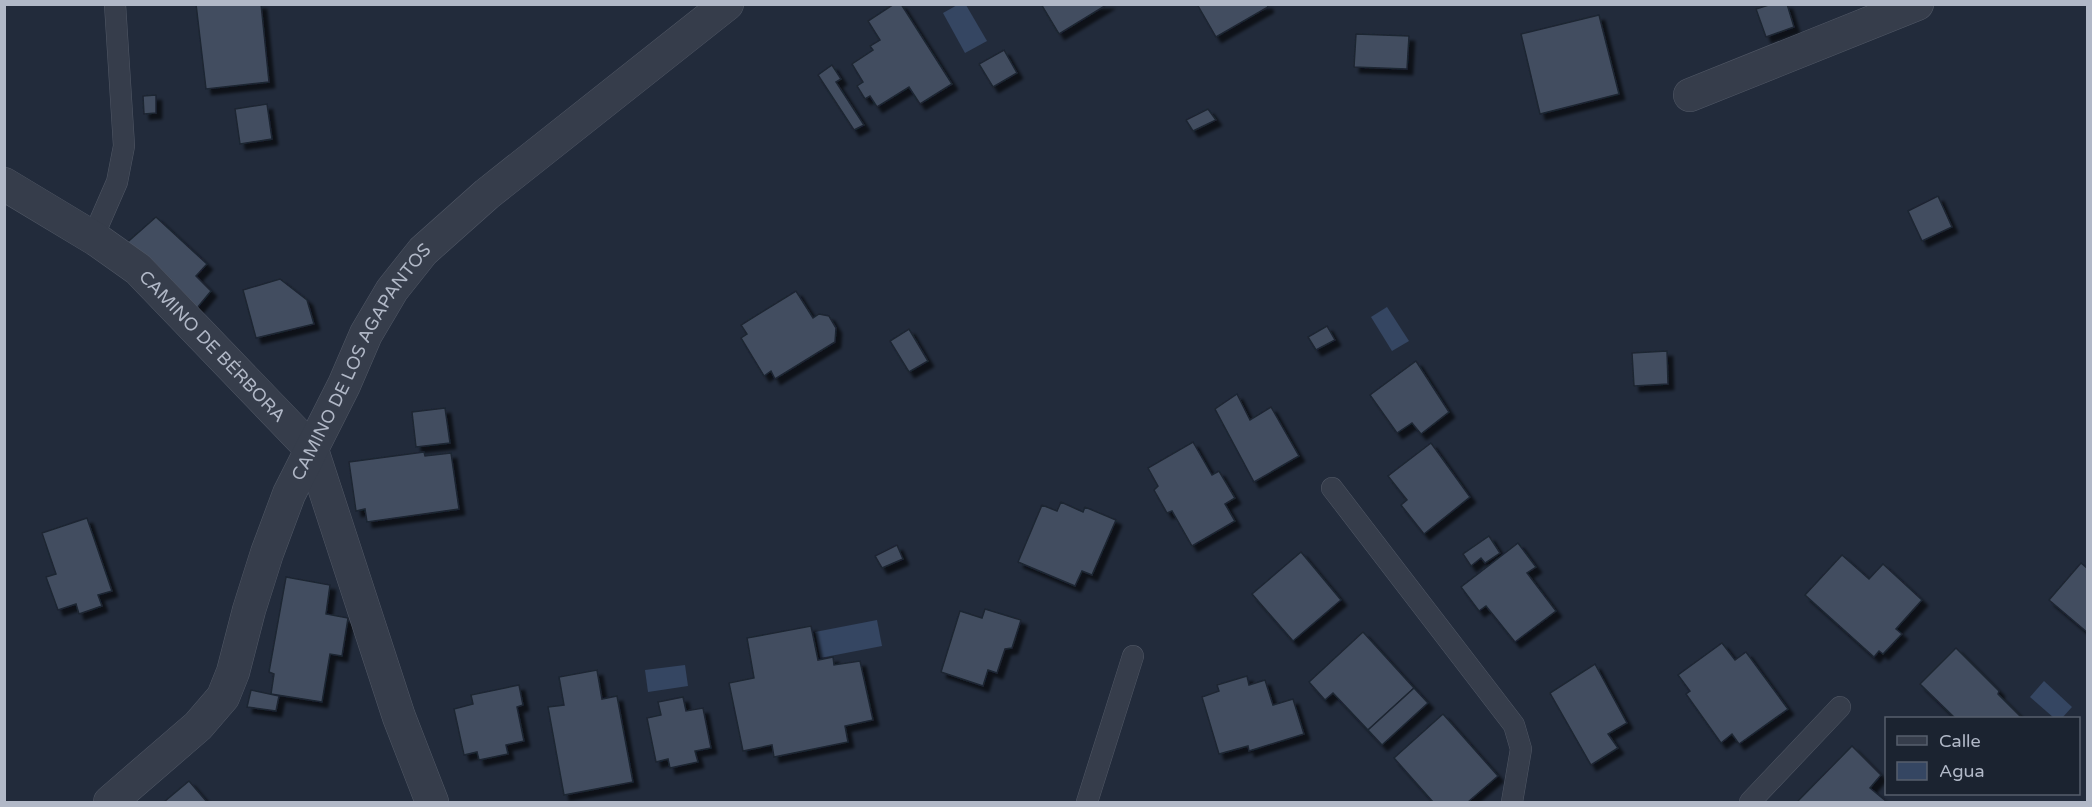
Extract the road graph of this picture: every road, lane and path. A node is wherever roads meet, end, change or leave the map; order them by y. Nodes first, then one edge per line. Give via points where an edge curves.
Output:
1 (115, 4) edge
2 (727, 4) edge
3 (1917, 4) edge
4 (1690, 95) dead end
5 (4, 184) edge
6 (93, 237) junction
7 (312, 450) junction
8 (1332, 488) dead end
9 (1133, 656) dead end
10 (1840, 706) dead end
11 (110, 802) edge
12 (432, 802) edge
13 (1087, 802) edge
14 (1512, 802) edge
15 (1749, 802) edge

1 - 6 lane via 124,146 117,182
2 - 7 street, CAMINO DE LOS AGAPANTOS via 488,194 423,251 392,290 366,334
3 - 4 street
5 - 6 street, CAMINO DE BÉRBORA
6 - 7 street, CAMINO DE BÉRBORA via 138,269
7 - 11 street, CAMINO DE LOS AGAPANTOS via 289,495 267,553 224,697 198,726
7 - 12 street, CAMINO DE BÉRBORA via 399,717
8 - 14 lane via 1514,725 1521,749
9 - 13 lane
10 - 15 lane

